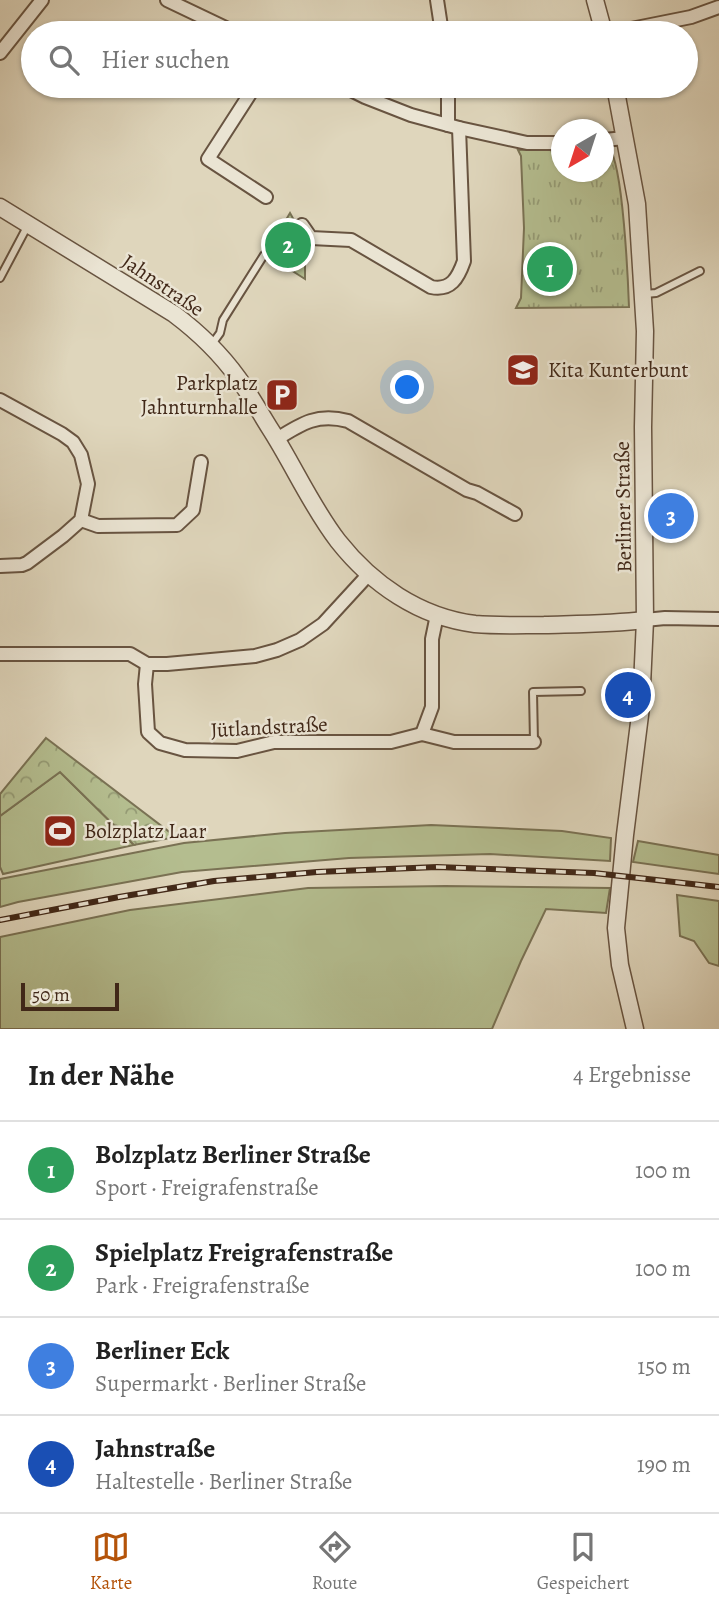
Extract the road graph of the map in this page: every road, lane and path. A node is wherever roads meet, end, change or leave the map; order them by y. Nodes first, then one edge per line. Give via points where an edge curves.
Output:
1 (42, 0) edge
2 (167, 0) edge
3 (437, 0) edge
4 (595, 0) edge
5 (719, 7) edge
6 (25, 21) edge
7 (211, 21) edge
8 (440, 21) edge
9 (601, 21) edge
10 (671, 21) edge
11 (21, 26) edge
12 (0, 53) edge
13 (247, 98) edge
14 (368, 98) edge
15 (449, 98) edge
16 (617, 98) edge
17 (453, 127) junction
18 (625, 138) junction
19 (614, 139) edge
20 (551, 142) edge
21 (266, 197) dead end
22 (0, 207) edge
23 (29, 225) junction
24 (302, 225) dead end
25 (264, 255) dead end
26 (700, 271) dead end
27 (0, 278) edge
28 (643, 294) junction
29 (210, 345) junction
30 (0, 400) edge
31 (277, 439) junction
32 (201, 462) dead end
33 (514, 514) dead end
34 (81, 520) junction
35 (0, 566) edge
36 (368, 575) junction
37 (437, 615) junction
38 (719, 619) edge
39 (645, 620) junction
40 (0, 654) edge
41 (147, 664) junction
42 (581, 691) dead end
43 (422, 734) junction
44 (534, 742) joint
45 (635, 1029) edge

1 - 6 street
2 - 7 street
3 - 8 street
4 - 9 street
5 - 10 street
11 - 12 street
13 - 21 street via 208,159
14 - 17 street
15 - 17 street
16 - 18 street, Berliner Straße
17 - 20 street via 527,143
17 - 24 street via 464,261 450,285 431,287 351,240 311,238
18 - 19 street
18 - 28 street, Berliner Straße via 637,204
22 - 23 street, Jahnstraße
23 - 27 lane
23 - 29 street, Jahnstraße via 174,314
25 - 29 lane
26 - 28 lane via 656,293
28 - 39 street, Berliner Straße
29 - 31 street, Jahnstraße via 240,380
30 - 34 street via 73,442 88,484
31 - 33 street via 318,418 348,421
31 - 36 street, Jahnstraße via 324,520
32 - 34 street via 193,510 177,526 98,526
34 - 35 street via 27,564
36 - 37 street, Jahnstraße
36 - 41 street via 323,624 277,650 255,656
37 - 39 street, Jahnstraße via 500,625
37 - 43 street via 432,639 432,707
38 - 39 street
39 - 45 street, Berliner Straße via 641,707 616,928
40 - 41 street via 130,654
41 - 43 street, Jütlandstraße via 148,732 160,743 185,750 237,751 274,742 391,742
42 - 44 lane via 533,692
43 - 44 street, Jütlandstraße via 454,742

